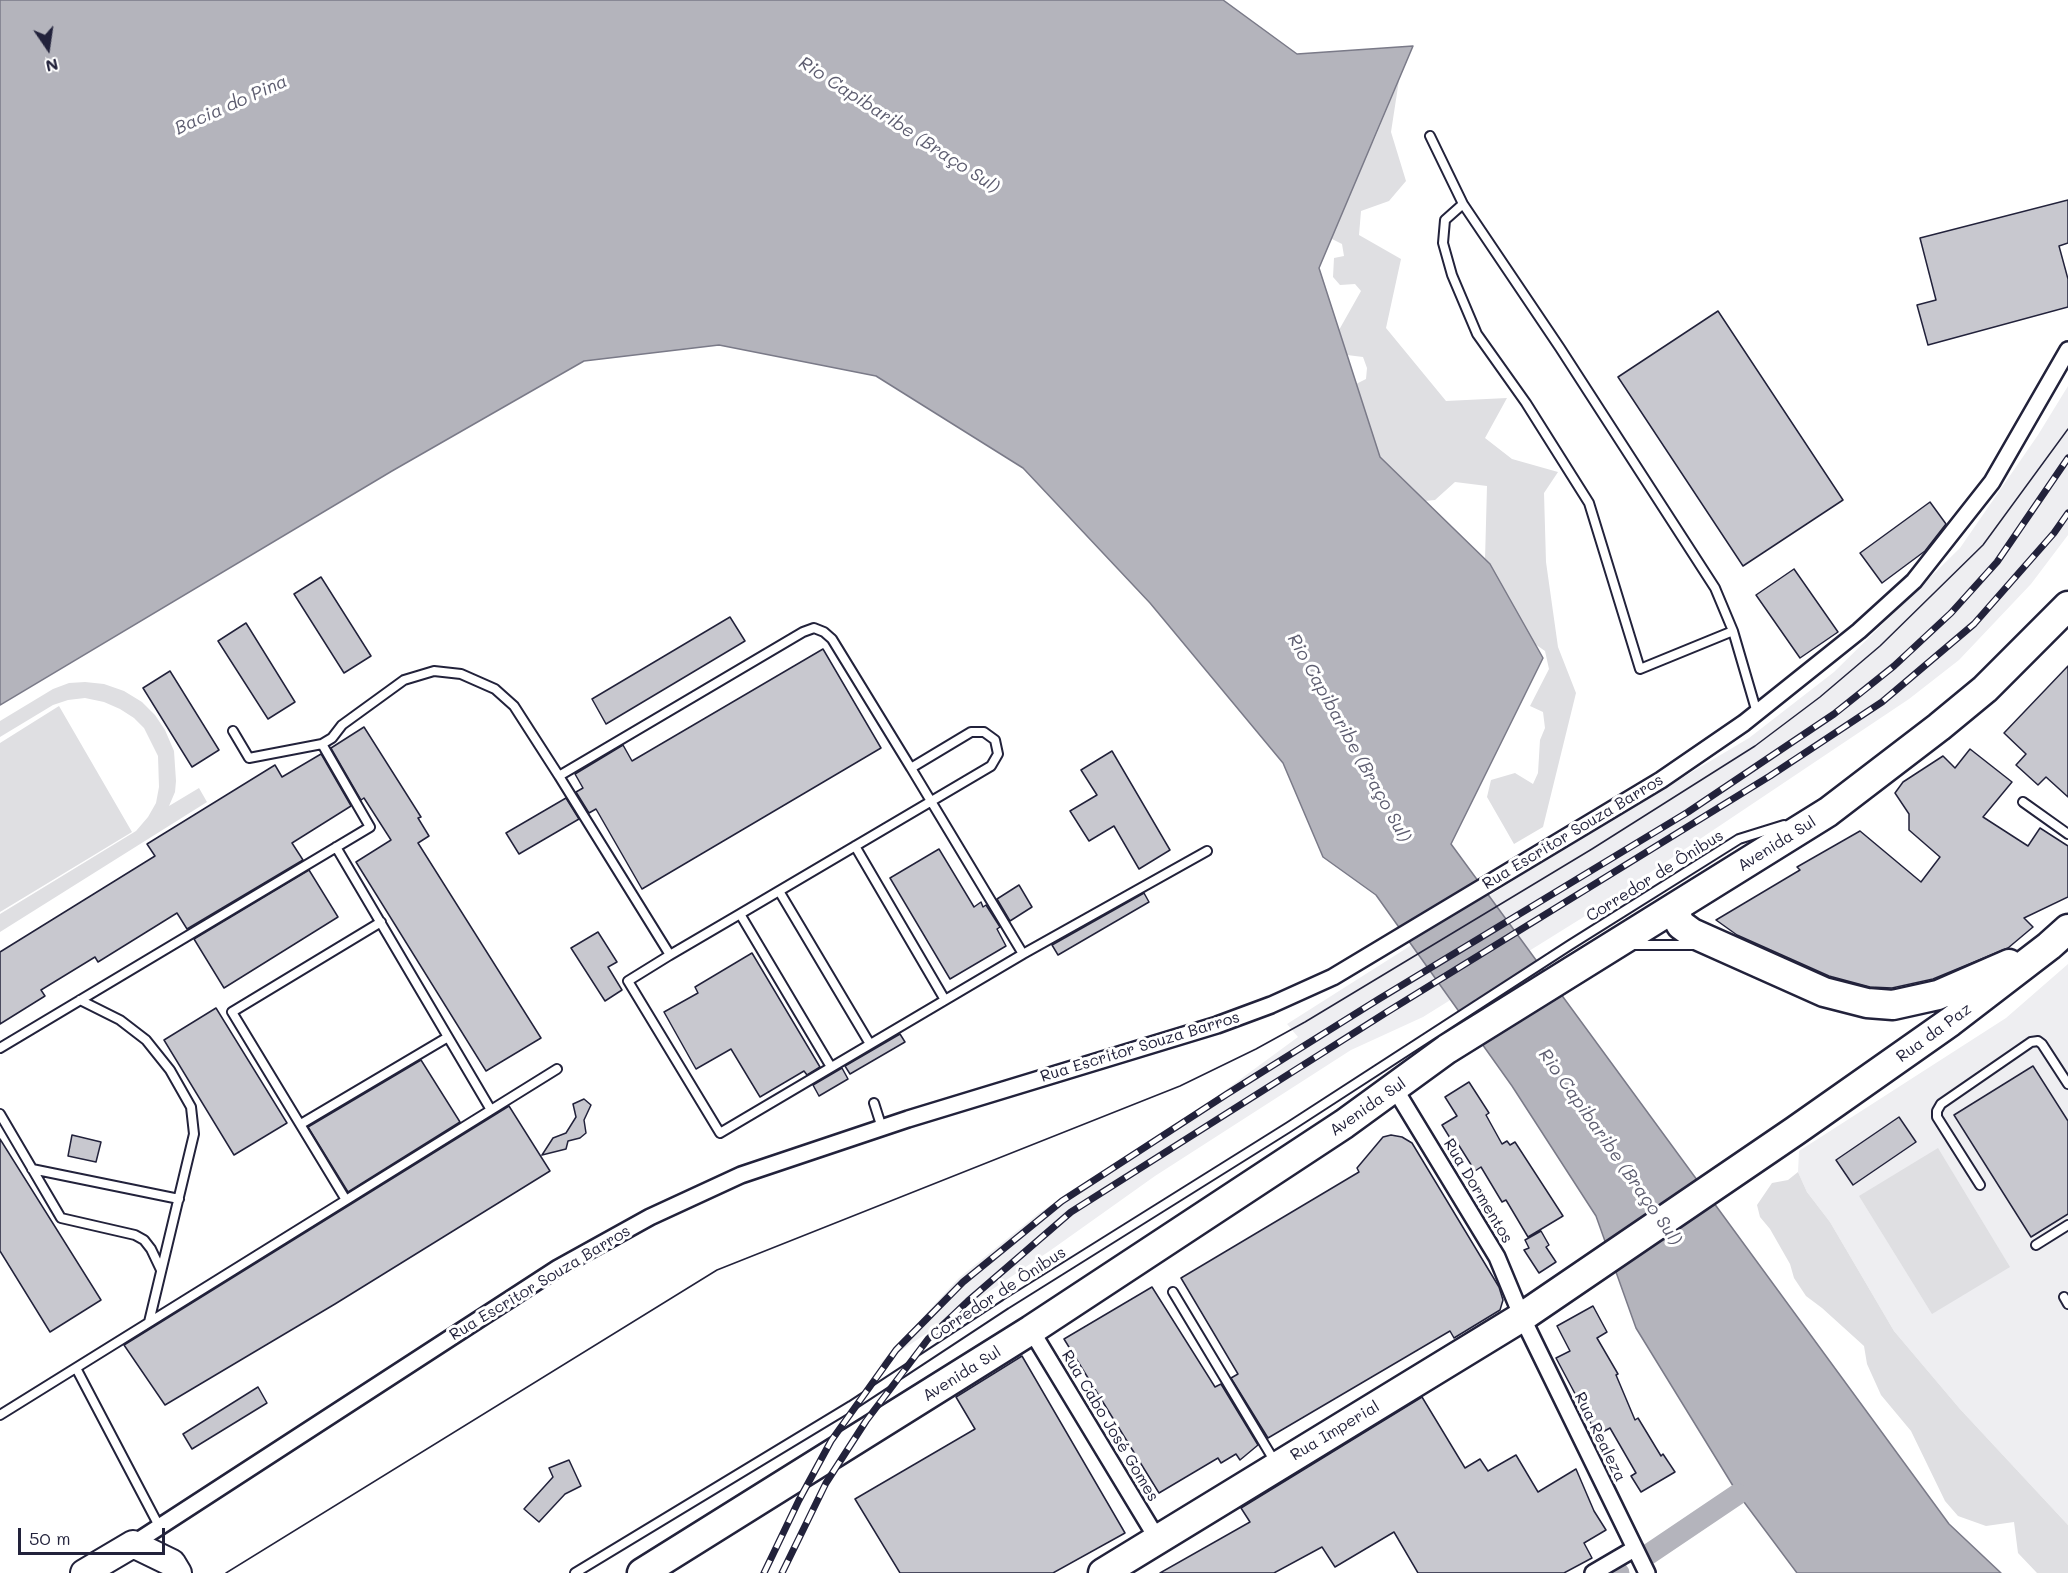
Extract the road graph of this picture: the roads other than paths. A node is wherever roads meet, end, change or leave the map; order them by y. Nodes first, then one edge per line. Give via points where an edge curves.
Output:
1 (1430, 136) dead end
2 (1462, 204) junction
3 (2068, 350) edge
4 (2065, 615) edge
5 (1733, 632) junction
6 (1757, 713) junction
7 (232, 731) dead end
8 (322, 744) junction
9 (911, 768) junction
10 (559, 776) junction
11 (932, 801) junction
12 (2023, 802) dead end
13 (1828, 812) junction
14 (2068, 834) edge
15 (855, 846) junction
16 (336, 847) junction
17 (1208, 851) dead end
18 (779, 891) junction
19 (1678, 906) junction
20 (740, 914) junction
21 (381, 922) junction
22 (2059, 938) edge
23 (1588, 948) junction
24 (1724, 949) junction
25 (1023, 954) junction
26 (670, 955) junction
27 (81, 1000) junction
28 (945, 1000) junction
29 (448, 1037) junction
30 (1440, 1042) junction
31 (870, 1044) junction
32 (0, 1048) edge
33 (831, 1067) junction
34 (557, 1069) dead end
35 (2068, 1084) edge
36 (1395, 1089) junction
37 (874, 1103) dead end
38 (491, 1110) junction
39 (0, 1114) edge
40 (301, 1124) junction
41 (882, 1128) junction
42 (32, 1169) junction
43 (1980, 1185) dead end
44 (179, 1199) junction
45 (346, 1200) junction
46 (2068, 1225) edge
47 (2036, 1245) dead end
48 (161, 1271) junction
49 (1566, 1287) joint
50 (1173, 1292) dead end
51 (1522, 1317) junction
52 (149, 1322) junction
53 (1031, 1330) junction
54 (76, 1368) junction
55 (0, 1415) edge
56 (1277, 1466) junction
57 (159, 1526) junction
58 (1158, 1540) junction
59 (141, 1547) junction
60 (1634, 1549) junction
61 (1644, 1572) edge
62 (84, 1573) edge
63 (165, 1573) edge
64 (178, 1573) edge
65 (575, 1573) edge
66 (642, 1573) edge
67 (1103, 1573) edge
68 (1593, 1573) edge

1 - 2 lane
2 - 5 lane via 1715,588
2 - 5 lane via 1445,220 1443,243 1452,275 1477,334 1589,503 1640,669
3 - 6 street, Rua Escritor Souza Barros via 1992,482 1914,580 1859,631
4 - 13 highway, Avenida Sul via 1940,727
5 - 6 lane
6 - 41 street, Rua Escritor Souza Barros via 1661,780 1333,977 1217,1025
7 - 8 lane via 249,758
8 - 10 lane via 404,680 434,670 461,674 495,689 514,706
8 - 16 lane via 370,827
9 - 10 lane via 832,639 814,628
9 - 11 lane
9 - 11 lane via 971,732 984,732 995,740 998,754 991,766
10 - 26 lane
11 - 15 lane
11 - 25 lane
12 - 14 lane
13 - 19 highway, Avenida Sul
13 - 23 lane, Corredor de Ônibus via 1738,839
15 - 18 lane
15 - 28 lane
16 - 21 lane
16 - 27 lane
17 - 25 lane
18 - 20 lane
18 - 31 lane
19 - 23 highway, Avenida Sul
19 - 24 highway via 1676,916 1681,925
20 - 26 lane
20 - 33 lane
21 - 29 lane
21 - 40 lane via 232,1012
22 - 24 highway via 1938,995 1893,1005 1824,992
22 - 49 highway, Rua da Paz via 1950,1022
23 - 24 lane via 1674,944
23 - 30 highway, Avenida Sul
25 - 28 lane
26 - 33 lane via 628,981 720,1133
27 - 32 lane
27 - 44 lane via 120,1020 146,1040 170,1070 191,1107 194,1134
28 - 31 lane
29 - 38 lane
29 - 40 lane
30 - 36 highway, Avenida Sul
30 - 65 lane, Corredor de Ônibus via 1015,1298 851,1406
31 - 33 lane
34 - 38 lane
35 - 43 lane via 2042,1044 2031,1042 1941,1104 1937,1117
36 - 51 street, Rua Dormentos via 1497,1257
36 - 53 highway, Avenida Sul
37 - 41 lane
38 - 45 lane
39 - 42 lane
40 - 45 lane
41 - 57 street, Rua Escritor Souza Barros via 741,1175 650,1217 558,1268
42 - 44 lane
42 - 48 lane via 61,1218 135,1235 151,1248
44 - 48 lane
45 - 52 lane
46 - 47 lane
48 - 52 lane
49 - 51 highway, Rua Imperial
50 - 56 lane
51 - 56 highway, Rua Imperial
51 - 60 street, Rua Realeza
52 - 54 lane
53 - 58 street, Rua Cabo José Gomes
53 - 66 highway, Avenida Sul
54 - 55 lane
54 - 57 lane
56 - 58 highway, Rua Imperial
57 - 59 street, Rua Escritor Souza Barros
58 - 67 highway, Rua Imperial
59 - 62 main road, Rua Escritor Souza Barros
59 - 63 main road
59 - 64 main road via 172,1563
60 - 61 street, Rua Realeza
60 - 68 street

